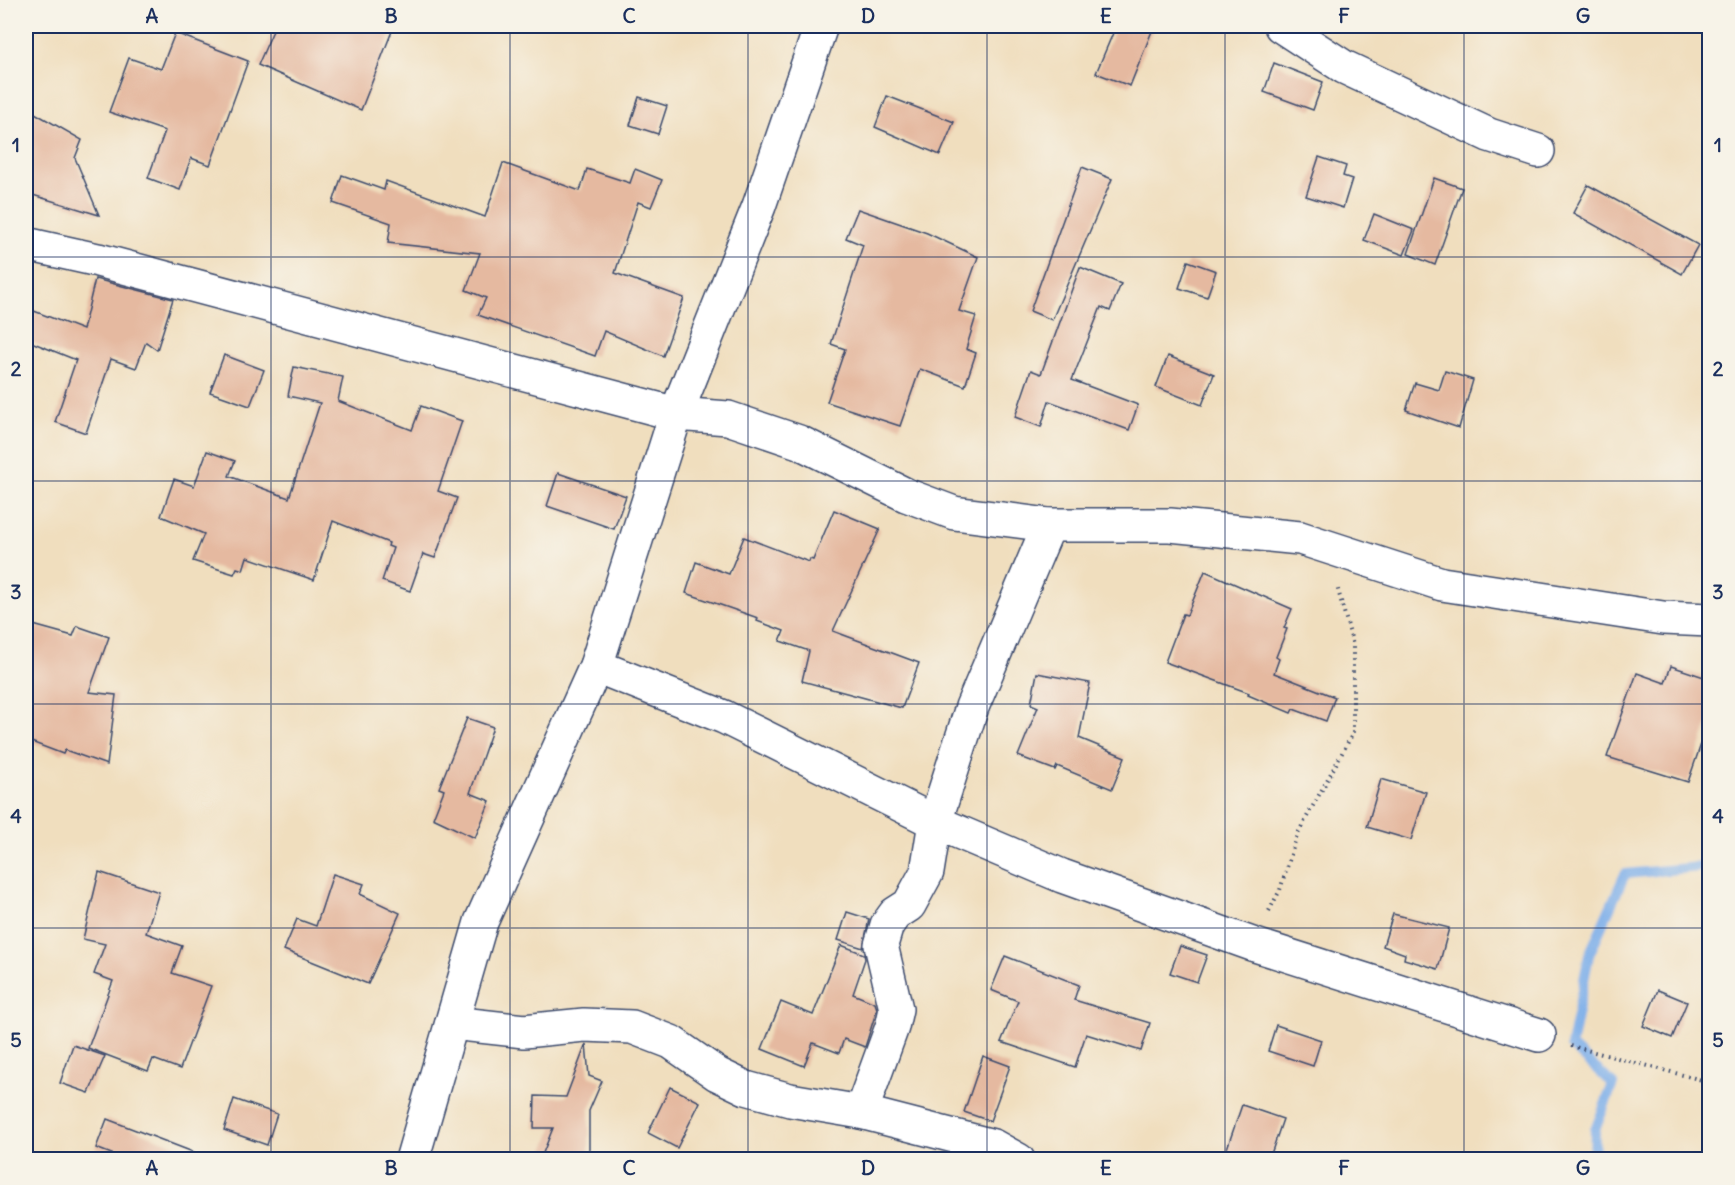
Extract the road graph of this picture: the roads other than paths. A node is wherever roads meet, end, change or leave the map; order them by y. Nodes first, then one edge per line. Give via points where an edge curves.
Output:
1 (821, 26) edge
2 (1281, 26) edge
3 (1538, 151) dead end
4 (26, 244) edge
5 (676, 414) junction
6 (1049, 525) junction
7 (1710, 620) edge
8 (596, 666) junction
9 (935, 822) junction
10 (452, 1023) junction
11 (1539, 1035) road end
12 (861, 1112) junction
13 (412, 1160) edge
14 (1018, 1160) edge

1 - 5 street via 759,206
2 - 3 street via 1344,67 1489,135
4 - 5 street
5 - 6 street via 728,418 799,442 906,495 954,513
5 - 8 street
6 - 7 street via 1170,525 1300,538 1442,584 1663,618
6 - 9 street via 972,707
8 - 9 street via 724,717
8 - 10 street via 481,922
9 - 11 street via 1062,876 1252,944
9 - 12 street via 924,881 909,905 887,925 881,945 896,1009
10 - 12 street via 524,1031 584,1025 633,1027 671,1042 717,1074 746,1088
10 - 13 street
12 - 14 street via 993,1146

